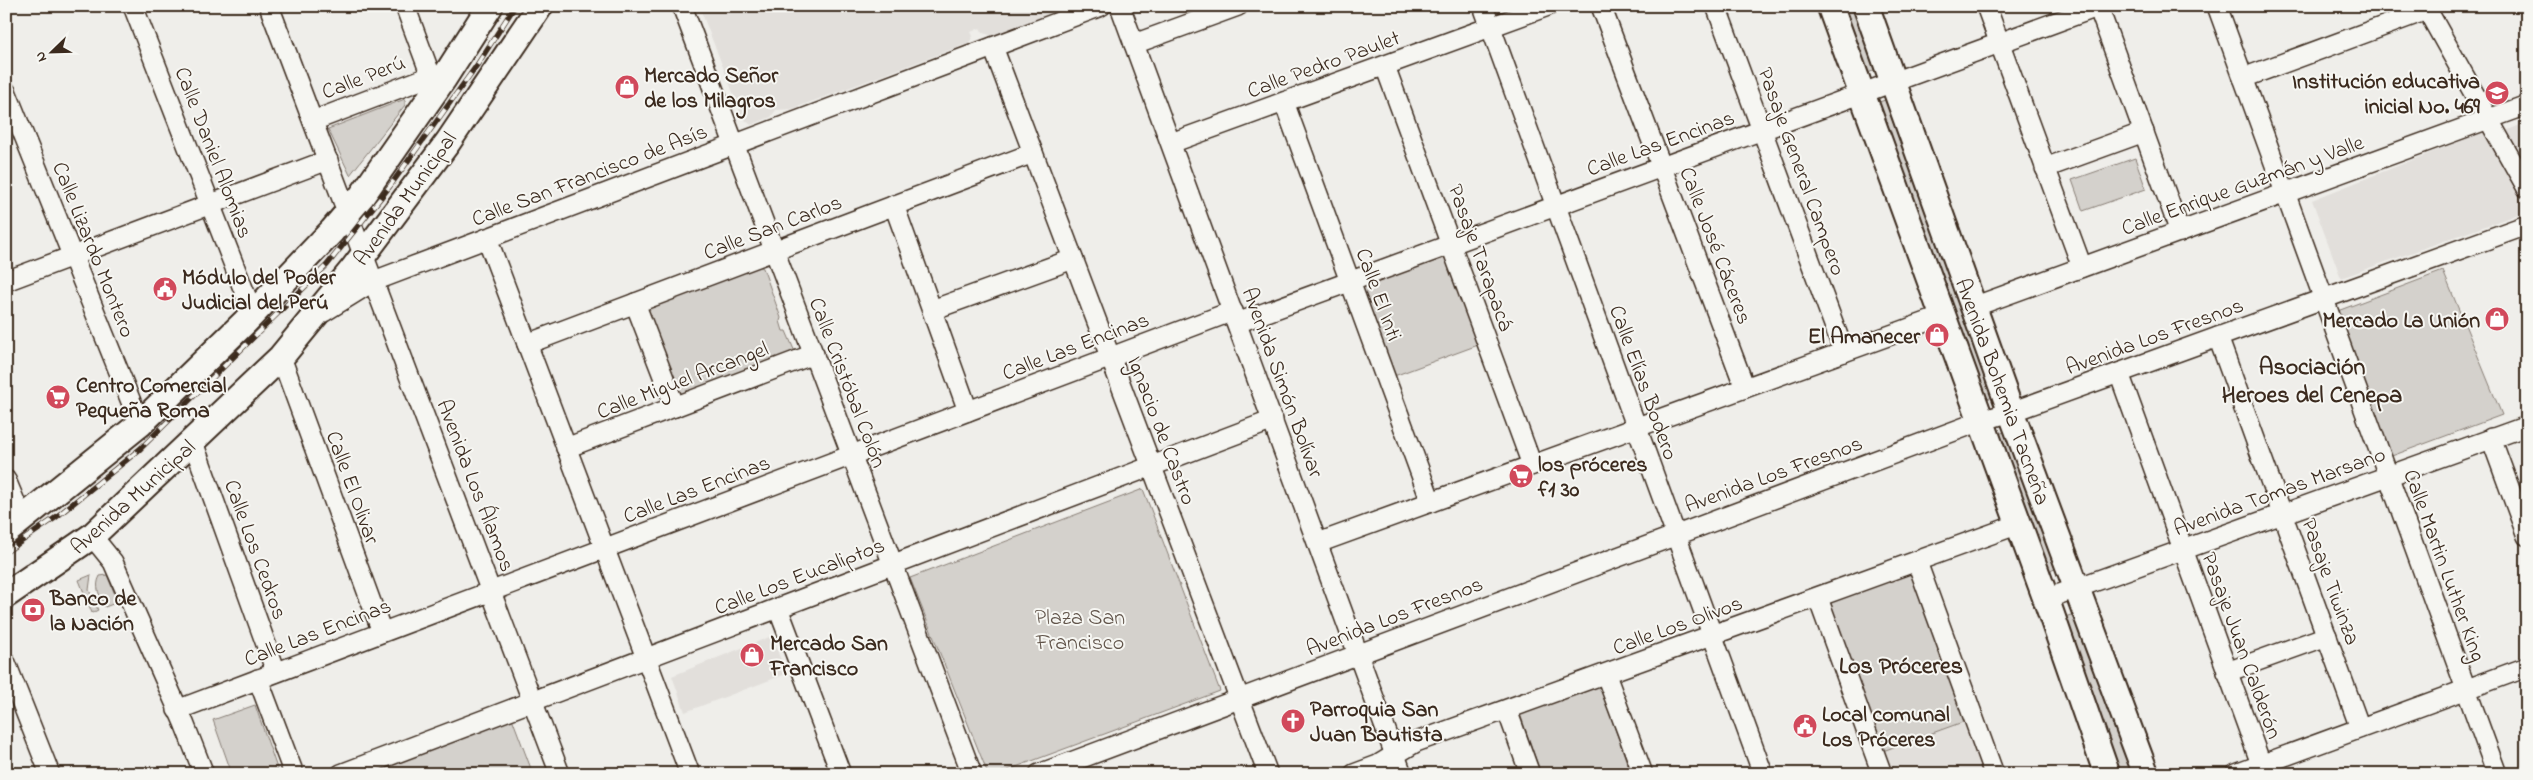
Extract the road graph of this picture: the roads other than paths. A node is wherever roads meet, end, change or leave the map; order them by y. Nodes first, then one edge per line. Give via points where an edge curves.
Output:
1 (133, 6) edge
2 (269, 6) edge
3 (405, 6) edge
4 (490, 6) edge
5 (540, 6) edge
6 (682, 6) edge
7 (1101, 6) edge
8 (1120, 6) edge
9 (1238, 6) edge
10 (1484, 6) edge
11 (1548, 6) edge
12 (1601, 6) edge
13 (1716, 6) edge
14 (1830, 6) edge
15 (1866, 6) edge
16 (1986, 6) edge
17 (2099, 6) edge
18 (2217, 6) edge
19 (2426, 8) edge
20 (1491, 27) junction
21 (2000, 43) junction
22 (1134, 44) junction
23 (993, 47) junction
24 (1385, 66) junction
25 (437, 77) junction
26 (2243, 78) junction
27 (1893, 82) junction
28 (6, 92) edge
29 (1862, 93) junction
30 (1284, 102) junction
31 (2527, 106) edge
32 (2489, 120) junction
33 (313, 121) junction
34 (1763, 129) junction
35 (2144, 132) junction
36 (1170, 143) junction
37 (734, 145) junction
38 (1033, 153) junction
39 (328, 160) junction
40 (1662, 167) junction
41 (2045, 168) junction
42 (2527, 188) edge
43 (2285, 193) junction
44 (209, 204) junction
45 (894, 205) junction
46 (1556, 206) junction
47 (348, 213) junction
48 (2527, 225) edge
49 (2180, 232) junction
50 (487, 238) junction
51 (1452, 244) junction
52 (774, 250) junction
53 (364, 254) junction
54 (72, 256) junction
55 (1073, 259) junction
56 (2082, 267) junction
57 (6, 281) edge
58 (374, 281) junction
59 (1350, 282) junction
60 (2324, 299) junction
61 (635, 303) junction
62 (1973, 307) junction
63 (932, 310) junction
64 (253, 314) junction
65 (1942, 316) junction
66 (1235, 317) junction
67 (311, 320) junction
68 (2218, 337) junction
69 (527, 344) junction
70 (1844, 352) junction
71 (814, 354) junction
72 (281, 357) junction
73 (1110, 357) junction
74 (2119, 373) junction
75 (1745, 388) junction
76 (675, 407) junction
77 (968, 411) junction
78 (2011, 412) junction
79 (1273, 420) junction
80 (1981, 421) junction
81 (140, 424) junction
82 (2527, 426) edge
83 (1637, 427) junction
84 (2491, 438) junction
85 (193, 442) junction
86 (566, 448) junction
87 (852, 455) junction
88 (1532, 465) junction
89 (1152, 466) junction
90 (2388, 476) junction
91 (6, 480) edge
92 (1430, 502) junction
93 (2283, 514) junction
94 (2019, 524) junction
95 (14, 527) edge
96 (1676, 535) junction
97 (92, 536) junction
98 (2527, 536) edge
99 (1318, 543) junction
100 (604, 548) junction
101 (2183, 550) junction
102 (1917, 562) junction
103 (893, 564) junction
104 (2077, 588) junction
105 (491, 591) junction
106 (6, 595) edge
107 (1818, 598) junction
108 (2046, 599) junction
109 (778, 608) junction
110 (382, 632) junction
111 (1712, 636) junction
112 (2327, 636) junction
113 (1359, 653) junction
114 (646, 658) junction
115 (6, 663) edge
116 (2527, 667) edge
117 (276, 672) junction
118 (2227, 672) junction
119 (1606, 675) junction
120 (258, 679) junction
121 (2466, 690) junction
122 (1239, 698) junction
123 (533, 701) junction
124 (177, 710) junction
125 (1507, 710) junction
126 (2360, 728) junction
127 (1395, 754) junction
128 (2261, 764) junction
129 (50, 774) edge
130 (204, 774) edge
131 (294, 774) edge
132 (342, 774) edge
133 (560, 774) edge
134 (690, 774) edge
135 (840, 774) edge
136 (972, 774) edge
137 (1039, 774) edge
138 (1268, 774) edge
139 (1354, 774) edge
140 (1402, 774) edge
141 (1530, 774) edge
142 (1643, 774) edge
143 (1763, 774) edge
144 (1882, 774) edge
145 (1994, 774) edge
146 (2108, 774) edge
147 (2146, 774) edge
148 (2236, 774) edge
149 (2497, 774) edge

1 - 44 street, Calle Daniel Alomias
2 - 33 street, Avenida Los Álamos
3 - 25 street
4 - 25 main road, Avenida Municipal
5 - 53 main road, Avenida Municipal via 448,142
6 - 37 street, Calle Cristóbal Colón
7 - 23 street, Calle San Francisco de Asís
8 - 22 street, Avenida Simón Bolívar
9 - 22 street
10 - 20 street, Calle Elías Bodero
11 - 20 street, Calle Pedro Paulet
12 - 40 street, Calle José Cáceres
13 - 34 street, Pasaje General Campero
14 - 29 main road, Avenida Bohemia Tacneña
15 - 27 main road, Avenida Bohemia Tacneña
16 - 21 street
17 - 21 street, Calle Las Encinas
17 - 35 street
18 - 26 street, Calle Martin Luther King
19 - 26 street
19 - 32 street
20 - 24 street, Calle Pedro Paulet
20 - 46 street, Calle Elías Bodero
21 - 27 street, Calle Las Encinas
21 - 41 street
22 - 36 street, Avenida Simón Bolívar
23 - 37 street, Calle San Francisco de Asís
23 - 38 street, Ignacio de Castro
24 - 30 street, Calle Pedro Paulet
24 - 51 street, Pasaje Tarapacá
25 - 33 street, Calle Perú
25 - 47 main road, Avenida Municipal
26 - 43 street, Calle Martin Luther King
27 - 29 street, Calle Las Encinas
27 - 62 main road, Avenida Bohemia Tacneña
28 - 54 street, Calle Lizardo Montero
29 - 34 street, Calle Las Encinas
29 - 65 main road, Avenida Bohemia Tacneña
30 - 36 street, Calle Pedro Paulet
30 - 59 street, Calle El Inti
31 - 32 street, Calle Enrique Guzmán y Valle
32 - 42 street
32 - 43 street, Calle Enrique Guzmán y Valle
33 - 39 street, Avenida Los Álamos
34 - 40 street, Calle Las Encinas
34 - 70 street, Pasaje General Campero
35 - 41 street
35 - 49 street
36 - 66 street, Avenida Simón Bolívar
37 - 50 street, Calle San Francisco de Asís
37 - 52 street, Calle Cristóbal Colón
38 - 45 street, Calle San Carlos
38 - 55 street, Ignacio de Castro
39 - 44 street
39 - 47 street, Avenida Los Álamos
40 - 46 street, Calle Las Encinas
40 - 75 street, Calle José Cáceres
41 - 56 street
43 - 49 street, Calle Enrique Guzmán y Valle
43 - 60 street, Calle Martin Luther King
44 - 54 street
44 - 64 street, Calle Daniel Alomias
45 - 52 street, Calle San Carlos
45 - 63 street
46 - 51 street, Calle Las Encinas
46 - 83 street, Calle Elías Bodero
47 - 53 street, Avenida Los Álamos
47 - 64 main road, Avenida Municipal
48 - 60 street, Avenida Los Fresnos
49 - 56 street, Calle Enrique Guzmán y Valle
50 - 58 street, Calle San Francisco de Asís
50 - 69 street
51 - 59 street, Calle Las Encinas
51 - 88 street, Pasaje Tarapacá
52 - 61 street, Calle San Carlos
52 - 71 street, Calle Cristóbal Colón
53 - 58 street, Avenida Los Álamos
53 - 67 main road, Avenida Municipal
54 - 57 street
54 - 81 street, Calle Lizardo Montero
55 - 63 street
55 - 73 street, Ignacio de Castro
56 - 62 street, Calle Enrique Guzmán y Valle
58 - 67 street, Calle San Francisco de Asís
58 - 105 street, Avenida Los Álamos
59 - 66 street, Calle Las Encinas
59 - 92 street, Calle El Inti
60 - 68 street, Avenida Los Fresnos
60 - 90 street, Calle Martin Luther King
61 - 69 street, Calle San Carlos
61 - 76 street
62 - 78 main road, Avenida Bohemia Tacneña
63 - 77 street
64 - 81 main road, Avenida Municipal
65 - 70 street
65 - 80 main road, Avenida Bohemia Tacneña
66 - 73 street, Calle Las Encinas
66 - 79 street, Avenida Simón Bolívar
67 - 72 main road, Avenida Municipal
68 - 74 street, Avenida Los Fresnos
68 - 93 street, Pasaje Tiwinza
69 - 86 street
70 - 75 street
71 - 76 street, Calle Miguel Arcangel
71 - 87 street, Calle Cristóbal Colón
72 - 85 main road, Avenida Municipal
72 - 110 street, Calle El Olivar
73 - 77 street, Calle Las Encinas
73 - 89 street, Ignacio de Castro
74 - 78 street, Avenida Los Fresnos
74 - 101 street, Pasaje Juan Calderón
75 - 83 street
76 - 86 street, Calle Miguel Arcangel
77 - 87 street, Calle Las Encinas
78 - 80 street, Avenida Los Fresnos
78 - 104 main road, Avenida Bohemia Tacneña
79 - 89 street, Calle Los Eucaliptos
79 - 99 street, Avenida Simón Bolívar
80 - 94 main road, Avenida Bohemia Tacneña
80 - 96 street, Avenida Los Fresnos
81 - 95 main road, Avenida Municipal
82 - 84 street, Avenida Tomas Marsano
83 - 88 street
83 - 96 street, Calle Elías Bodero
84 - 90 street, Avenida Tomas Marsano
84 - 98 street
85 - 97 main road, Avenida Municipal
85 - 117 street, Calle Los Cedros
86 - 100 street
87 - 100 street, Calle Las Encinas
87 - 103 street, Calle Cristóbal Colón
88 - 92 street
89 - 103 street, Calle Los Eucaliptos
89 - 122 street, Ignacio de Castro
90 - 93 street, Avenida Tomas Marsano
90 - 121 street, Calle Martin Luther King
91 - 95 street
92 - 99 street
93 - 101 street, Avenida Tomas Marsano
93 - 112 street, Pasaje Tiwinza
94 - 102 street, Calle Los Olivos
94 - 108 main road, Avenida Bohemia Tacneña
96 - 111 street, Calle Elías Bodero
96 - 113 street, Avenida Los Fresnos
97 - 106 main road, Avenida Municipal
97 - 124 street via 112,562
99 - 113 street, Avenida Simón Bolívar
100 - 105 street, Calle Las Encinas
100 - 114 street
101 - 104 street, Avenida Tomas Marsano
101 - 118 street, Pasaje Juan Calderón
102 - 107 street, Calle Los Olivos
102 - 145 street
103 - 109 street, Calle Los Eucaliptos
103 - 136 street, Calle Cristóbal Colón
104 - 108 street, Avenida Tomas Marsano
104 - 147 main road, Avenida Bohemia Tacneña
105 - 110 street, Calle Las Encinas
105 - 123 street, Avenida Los Álamos
107 - 111 street, Calle Los Olivos
107 - 144 street
108 - 146 main road, Avenida Bohemia Tacneña
109 - 114 street, Calle Los Eucaliptos
109 - 135 street
110 - 117 street, Calle Las Encinas
111 - 119 street, Calle Los Olivos
111 - 143 street, Calle Elías Bodero
112 - 118 street
112 - 126 street, Pasaje Tiwinza
113 - 122 street, Avenida Los Fresnos
113 - 127 street, Avenida Simón Bolívar
114 - 123 street, Calle Los Eucaliptos
114 - 134 street
115 - 129 street
116 - 121 street
117 - 120 street, Calle Las Encinas
118 - 128 street, Pasaje Juan Calderón
119 - 125 street, Calle Los Olivos
119 - 142 street
120 - 124 street, Calle Las Encinas
120 - 131 street
121 - 126 street
121 - 149 street, Calle Martin Luther King
122 - 137 street, Avenida Los Fresnos
122 - 138 street, Ignacio de Castro
123 - 132 street, Calle Los Eucaliptos
123 - 133 street, Avenida Los Álamos
124 - 130 street
125 - 127 street, Calle Los Olivos via 1416,742
125 - 141 street
126 - 128 street
127 - 139 street, Calle Los Olivos
127 - 140 street, Avenida Simón Bolívar
128 - 148 street

